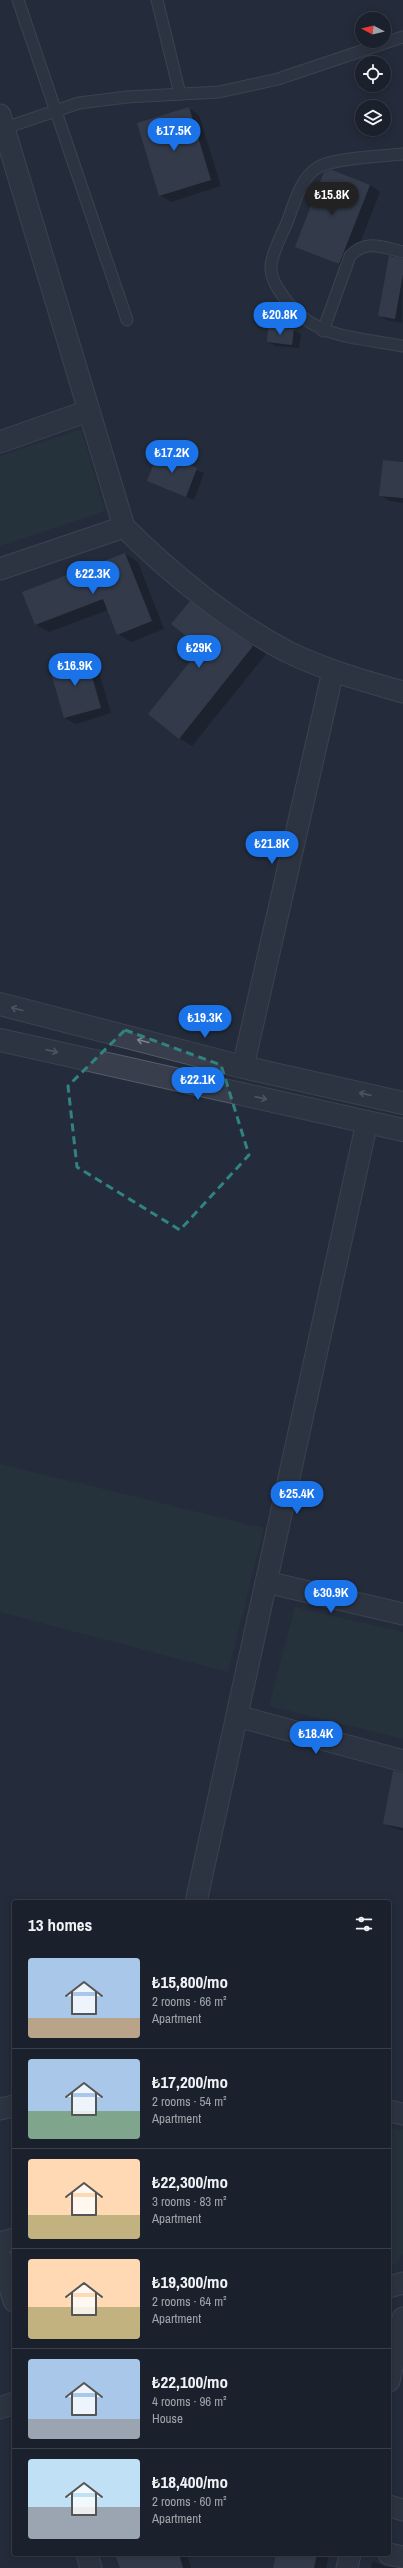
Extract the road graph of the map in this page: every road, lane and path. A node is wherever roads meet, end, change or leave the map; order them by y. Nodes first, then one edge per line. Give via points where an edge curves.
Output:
1 (18, 0) edge
2 (157, 0) edge
3 (403, 37) edge
4 (180, 94) junction
5 (56, 111) junction
6 (2, 124) edge
7 (403, 154) edge
8 (403, 252) edge
9 (127, 320) dead end
10 (324, 331) junction
11 (403, 346) edge
12 (88, 411) junction
13 (0, 442) edge
14 (124, 527) junction
15 (0, 569) edge
16 (333, 671) junction
17 (403, 692) edge
18 (0, 1004) edge
19 (0, 1040) edge
20 (244, 1067) junction
21 (403, 1103) edge
22 (367, 1122) junction
23 (403, 1130) edge
24 (266, 1582) junction
25 (403, 1614) edge
26 (237, 1716) junction
27 (403, 1761) edge
28 (196, 1900) edge
29 (12, 2106) edge
30 (0, 2109) edge
31 (391, 2111) edge
32 (403, 2114) edge
33 (12, 2240) edge
34 (0, 2243) edge
35 (0, 2256) edge
36 (403, 2283) edge
37 (391, 2286) edge
38 (12, 2295) edge
39 (403, 2318) edge
40 (395, 2373) edge
41 (12, 2404) edge
42 (0, 2408) edge
43 (391, 2507) edge
44 (403, 2510) edge
45 (391, 2554) edge
46 (88, 2556) edge
47 (350, 2556) edge
48 (403, 2557) edge
49 (91, 2568) edge
50 (347, 2568) edge

1 - 5 lane
2 - 4 lane
3 - 4 lane via 278,79 219,92
4 - 5 lane via 102,99
5 - 6 lane
5 - 9 lane
6 - 12 street
7 - 10 lane via 317,167 306,177 275,250 271,266 273,282 290,307 306,322
8 - 10 lane via 371,245 358,247 350,256
10 - 11 lane
12 - 13 street
12 - 14 street
14 - 15 street
14 - 16 street via 194,589 246,626 288,652
16 - 17 street
16 - 20 street
20 -> 18 street
19 -> 22 street
21 -> 20 street
22 - 23 street
22 - 24 street
24 - 25 street
24 - 26 street
26 - 27 street
26 - 28 street
29 - 30 street
31 - 32 street
33 - 34 street
35 - 38 street
36 - 37 street
39 - 40 street
41 - 42 street
43 - 44 street
45 - 48 street
46 - 49 street
47 - 50 street

